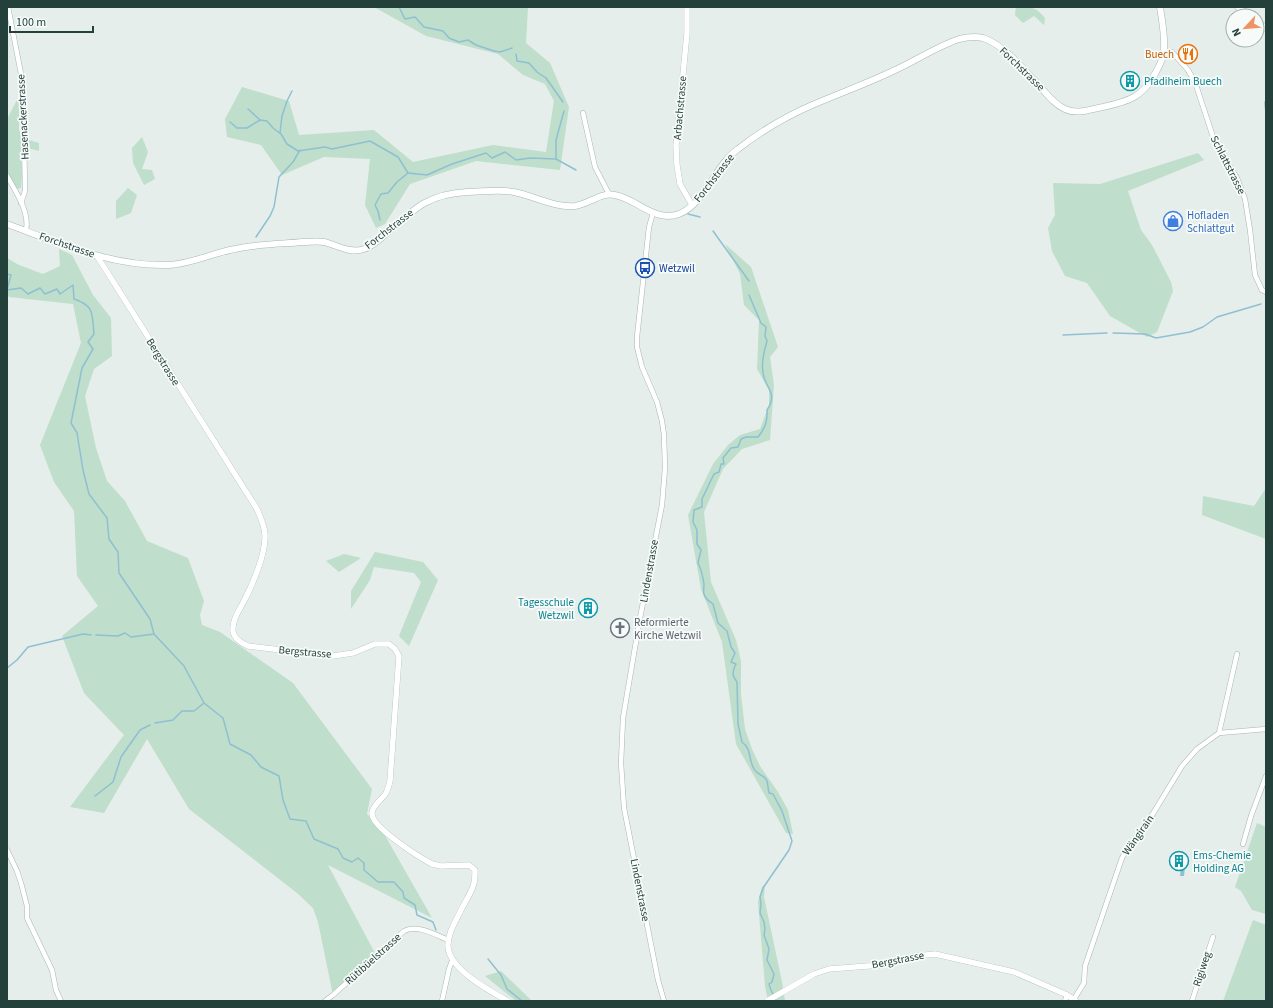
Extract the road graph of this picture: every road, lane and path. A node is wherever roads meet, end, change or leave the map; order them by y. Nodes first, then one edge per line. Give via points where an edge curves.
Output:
1 (8, 7) edge
2 (687, 7) edge
3 (1160, 7) edge
4 (1164, 51) junction
5 (583, 113) dead end
6 (7, 176) edge
7 (609, 194) junction
8 (21, 203) junction
9 (692, 205) junction
10 (653, 213) junction
11 (7, 224) edge
12 (27, 228) junction
13 (97, 256) junction
14 (1266, 292) edge
15 (1237, 654) dead end
16 (1266, 729) edge
17 (1219, 733) junction
18 (1266, 776) edge
19 (1244, 844) dead end
20 (7, 850) edge
21 (1212, 937) dead end
22 (448, 940) junction
23 (452, 961) junction
24 (1067, 995) junction
25 (769, 1000) edge
26 (1075, 1000) edge
27 (61, 1001) edge
28 (325, 1001) edge
29 (442, 1001) edge
30 (508, 1001) edge
31 (664, 1001) edge
32 (1065, 1001) edge
33 (1192, 1001) edge

1 - 8 street, Hasenackerstrasse via 23,84 25,191
2 - 9 street, Arbachstrasse via 687,33 676,146 680,184
3 - 4 main road, Forchstrasse
4 - 9 main road, Forchstrasse via 1153,77 1137,96 1123,103 1075,112 1056,104 994,43 980,37 959,39 891,72 808,107 752,139 728,156
4 - 14 street, Schlattstrasse via 1172,52 1188,70 1215,143 1237,178 1245,199 1255,275 1262,290
5 - 7 street via 595,167
6 - 8 street
7 - 10 main road, Forchstrasse via 619,196
7 - 13 main road, Forchstrasse via 575,206 556,204 507,191 443,195 425,202 372,246 359,251 318,242 278,244 235,249 170,265 141,264
8 - 12 street via 27,217
9 - 10 main road, Forchstrasse via 683,212 673,215
10 - 31 street, Lindenstrasse via 649,227 637,347 662,421 665,485 623,718 621,763 624,808
11 - 12 main road, Forchstrasse
12 - 13 main road, Forchstrasse
13 - 22 street, Bergstrasse via 257,509 263,524 266,536 261,557 254,579 235,617 233,632 238,640 248,646 333,656 353,653 375,644 389,644 399,656 390,781 386,793 375,805 372,814 387,833 432,864 469,865 475,870 474,883
15 - 17 street
16 - 17 street
17 - 26 street, Wängirain via 1197,749 1182,766 1143,830 1122,858 1085,966 1084,982
18 - 19 street
20 - 27 street via 22,883 27,906 26,918 52,970
21 - 33 street, Rigiweg
22 - 23 street
22 - 28 street, Rütibüelstrasse via 409,928
23 - 29 street
23 - 30 street via 476,981
24 - 25 street, Bergstrasse via 1014,972 935,954 881,965 829,969 814,974
24 - 26 street, Bergstrasse
24 - 32 street

